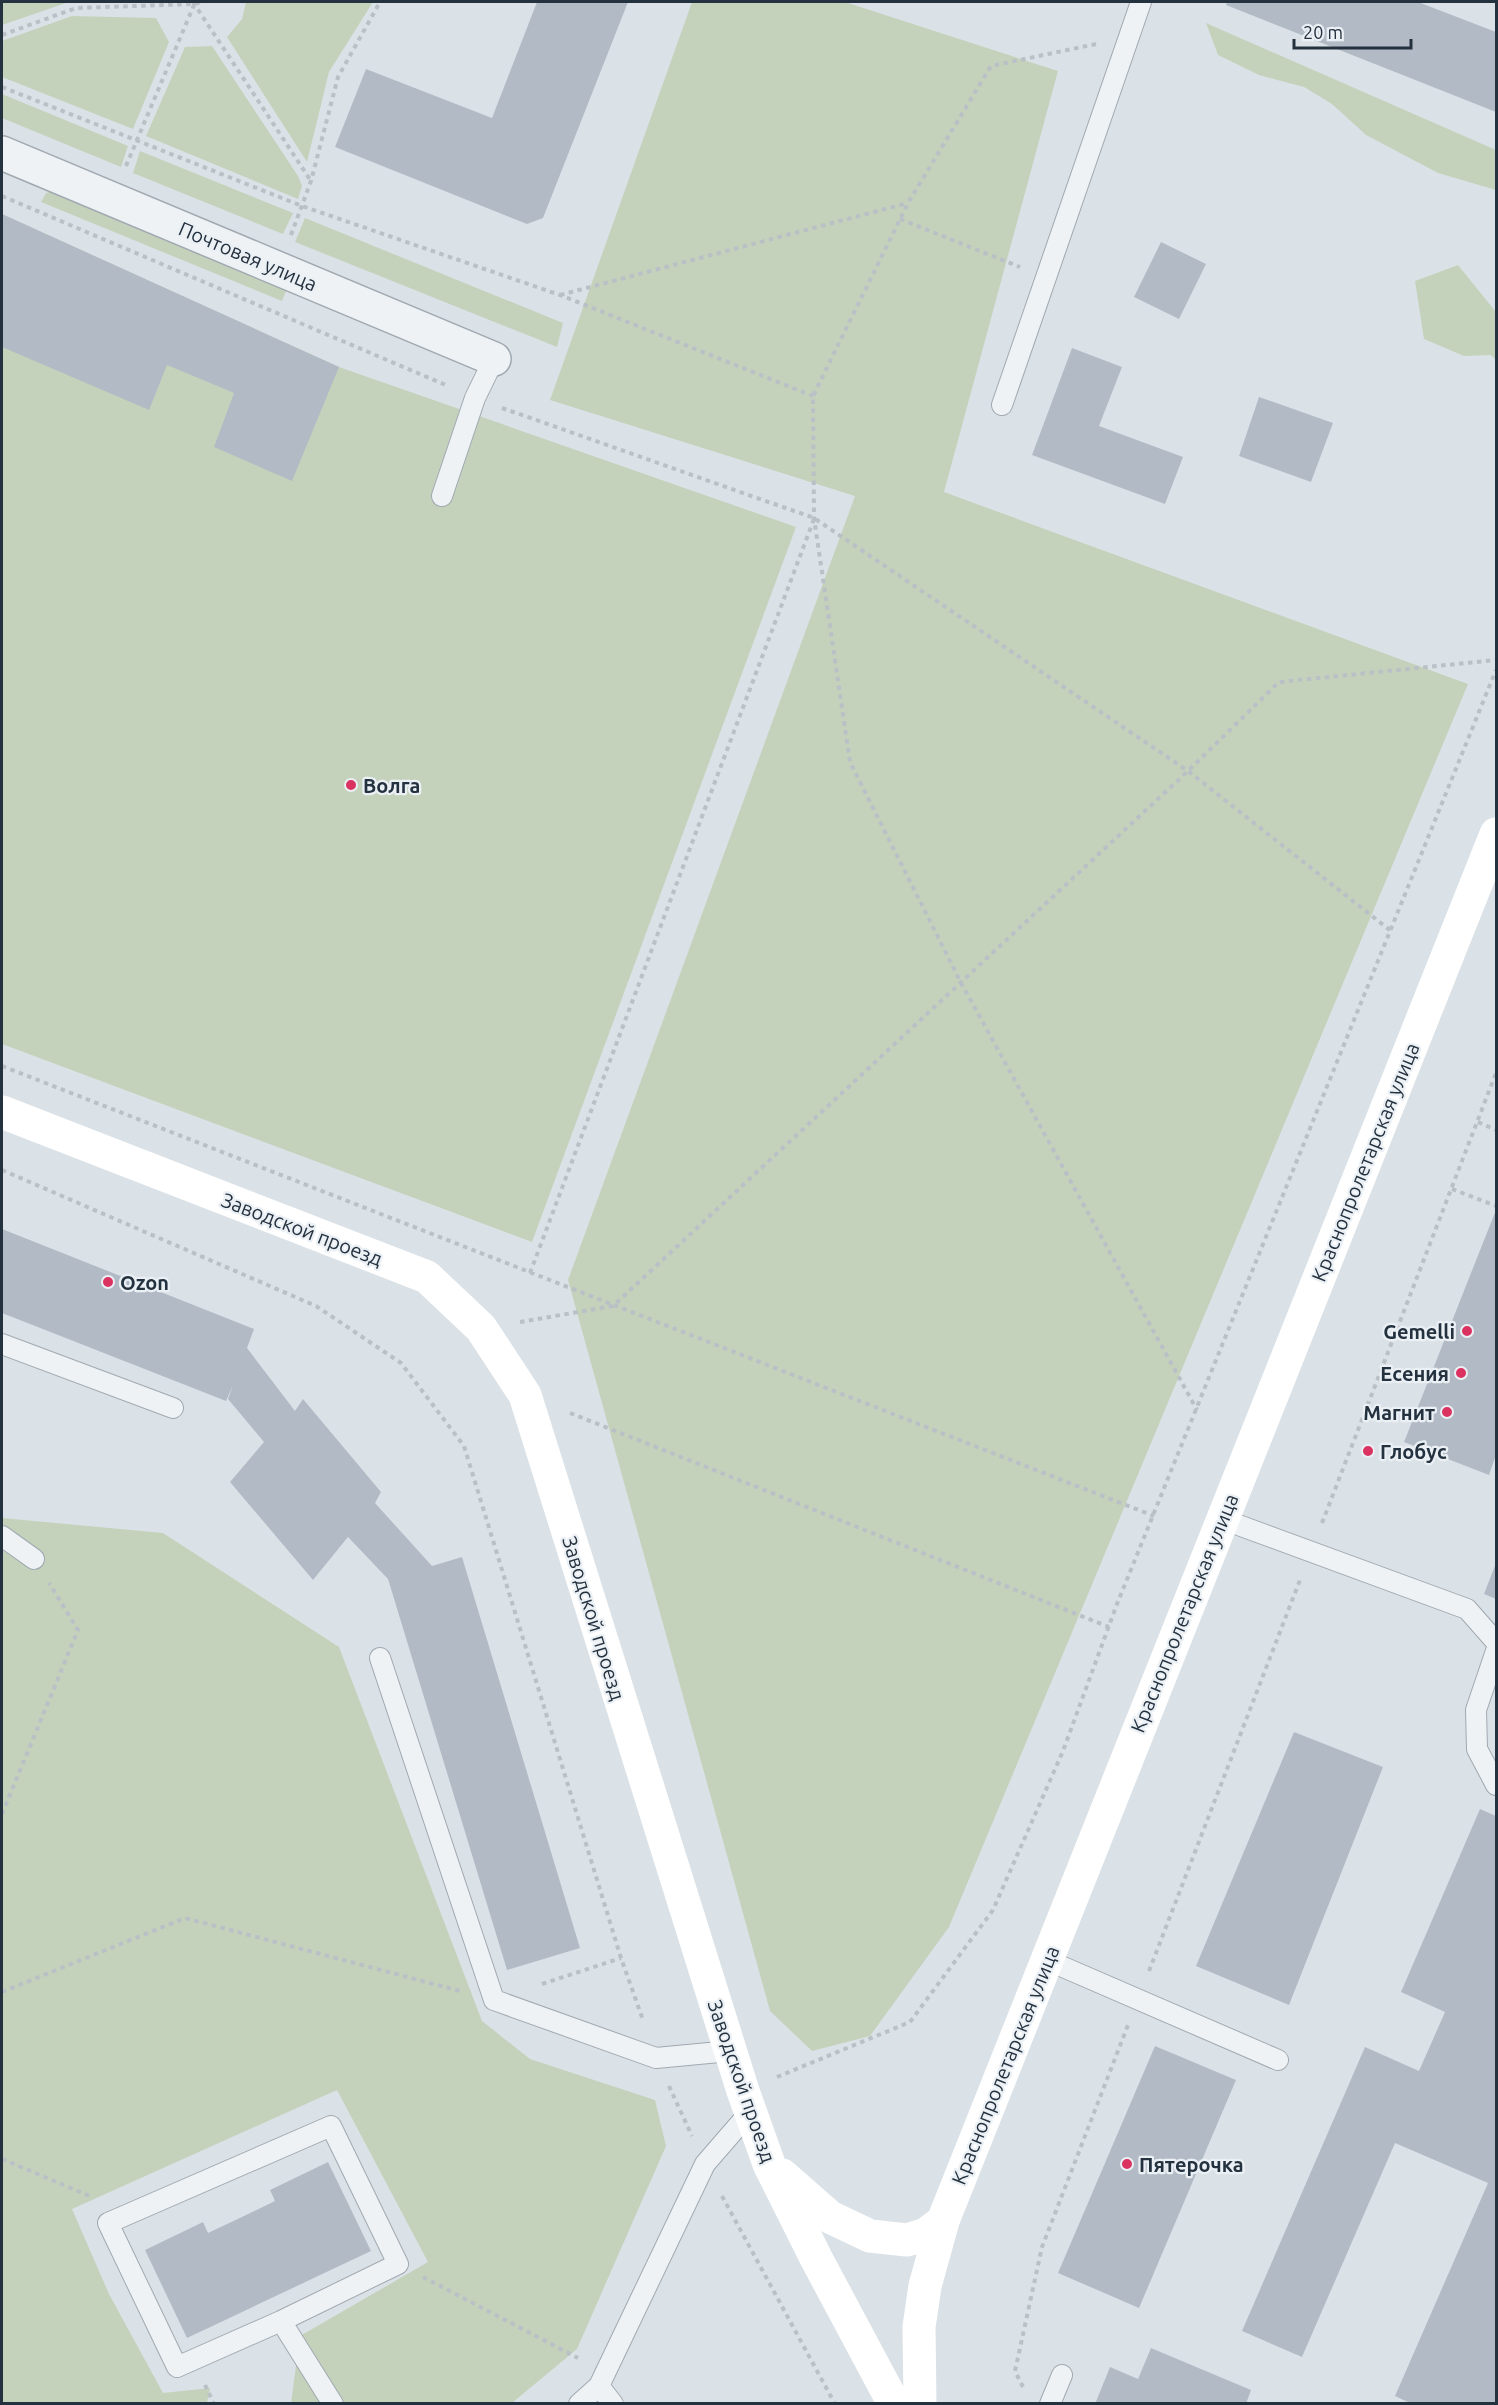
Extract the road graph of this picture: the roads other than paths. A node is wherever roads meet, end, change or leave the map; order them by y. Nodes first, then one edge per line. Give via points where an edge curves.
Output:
1 (1141, 2) edge
2 (2, 153) edge
3 (494, 359) joint
4 (1002, 405) dead end
5 (442, 496) dead end
6 (1497, 834) edge
7 (2, 1112) edge
8 (2, 1344) edge
9 (173, 1408) dead end
10 (1222, 1519) junction
11 (2, 1536) edge
12 (34, 1559) road end
13 (1497, 1642) edge
14 (1497, 1651) edge
15 (380, 1658) dead end
16 (1497, 1785) edge
17 (1047, 1960) junction
18 (730, 2051) junction
19 (1278, 2060) dead end
20 (747, 2101) junction
21 (769, 2164) junction
22 (943, 2221) junction
23 (281, 2321) junction
24 (1062, 2375) dead end
25 (599, 2386) junction
26 (333, 2403) edge
27 (579, 2403) edge
28 (613, 2403) edge
29 (894, 2403) edge
30 (920, 2403) edge
31 (1050, 2403) edge

1 - 4 lane
2 - 3 street, Почтовая улица
3 - 5 lane via 475,398
6 - 10 street, Краснопролетарская улица
7 - 18 street, Заводской проезд via 427,1277 481,1328 525,1395
8 - 9 lane
10 - 13 lane via 1467,1609
10 - 17 street, Краснопролетарская улица
11 - 12 lane
14 - 16 lane via 1476,1710 1476,1749
15 - 18 lane via 494,2000 656,2058
17 - 19 lane
17 - 22 street, Краснопролетарская улица
18 - 20 street, Заводской проезд
20 - 21 street, Заводской проезд
20 - 25 lane via 705,2164
21 - 22 street via 830,2217 870,2236 907,2240 926,2234
21 - 29 street, Заводской проезд
22 - 30 street, Краснопролетарская улица via 925,2286 919,2327
23 - 23 lane via 177,2367 108,2223 331,2126 398,2264
23 - 26 lane
24 - 31 lane
25 - 27 lane
25 - 28 lane

